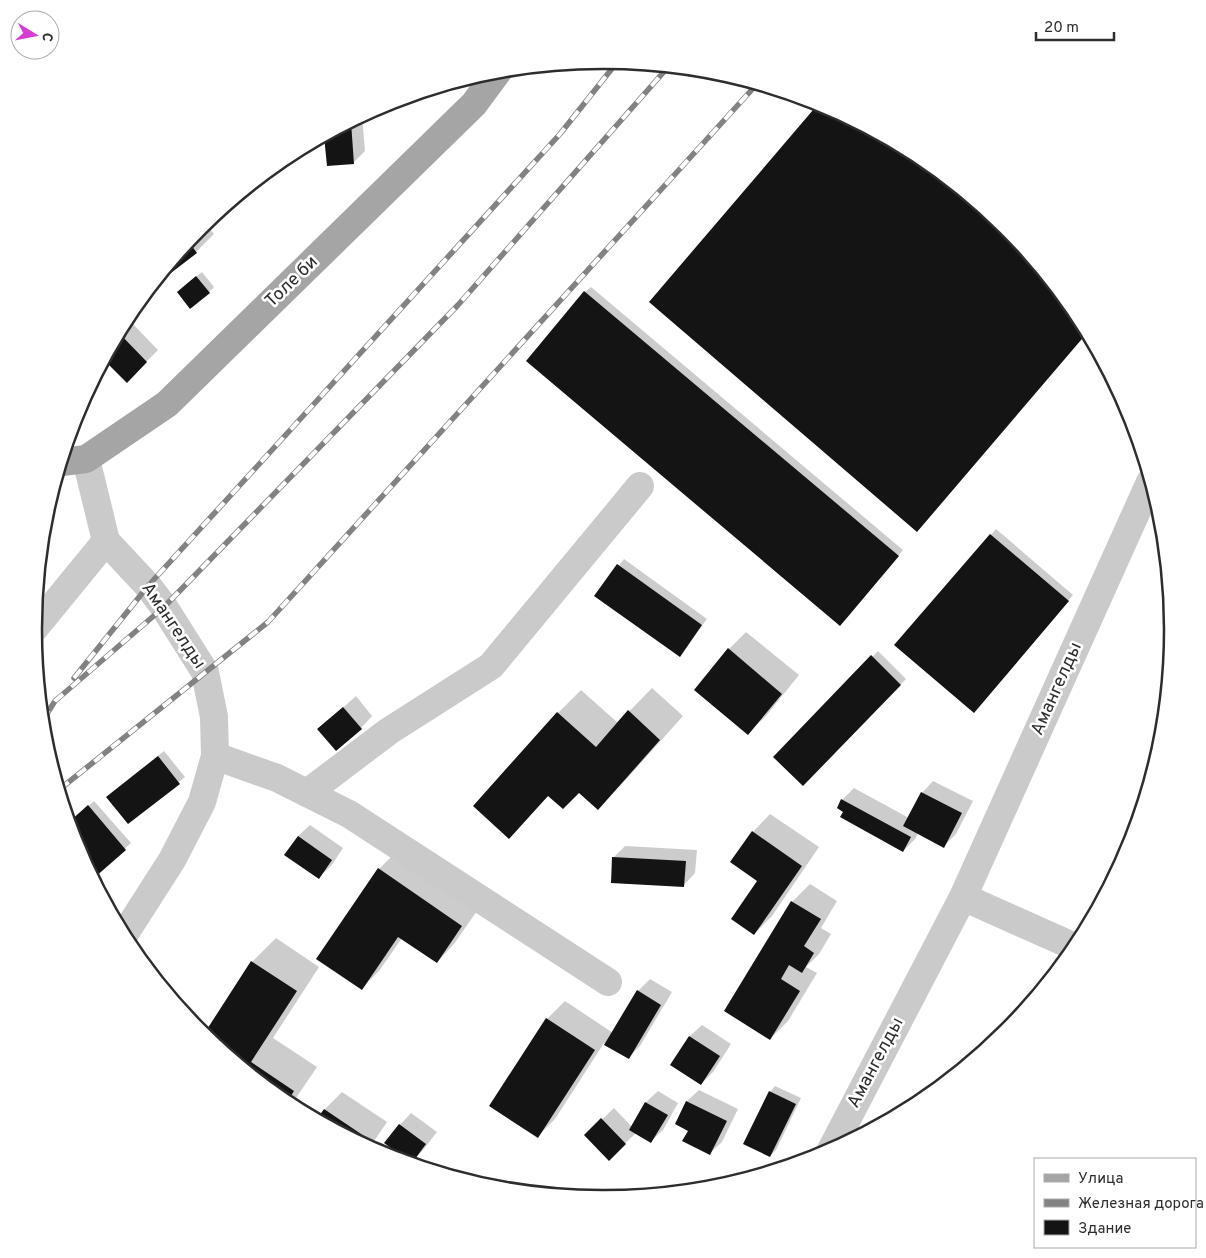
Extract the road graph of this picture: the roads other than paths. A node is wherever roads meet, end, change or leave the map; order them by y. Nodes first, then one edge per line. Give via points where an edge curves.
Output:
1 (492, 79) edge
2 (74, 461) edge
3 (640, 486) dead end
4 (1146, 491) edge
5 (106, 541) junction
6 (43, 619) edge
7 (215, 756) junction
8 (307, 793) junction
9 (963, 897) junction
10 (129, 927) edge
11 (1067, 943) edge
12 (608, 982) dead end
13 (837, 1138) edge

1 - 2 main road, Толе би via 474,104 167,404
2 - 5 street, Амангелды
3 - 8 street via 491,666 389,731
4 - 9 street, Амангелды
5 - 6 street
5 - 7 street, Амангелды via 159,600 205,672 214,717
7 - 8 street via 277,778
7 - 10 street, Амангелды via 202,802 172,860
8 - 12 street via 349,814
9 - 11 street
9 - 13 street, Амангелды

